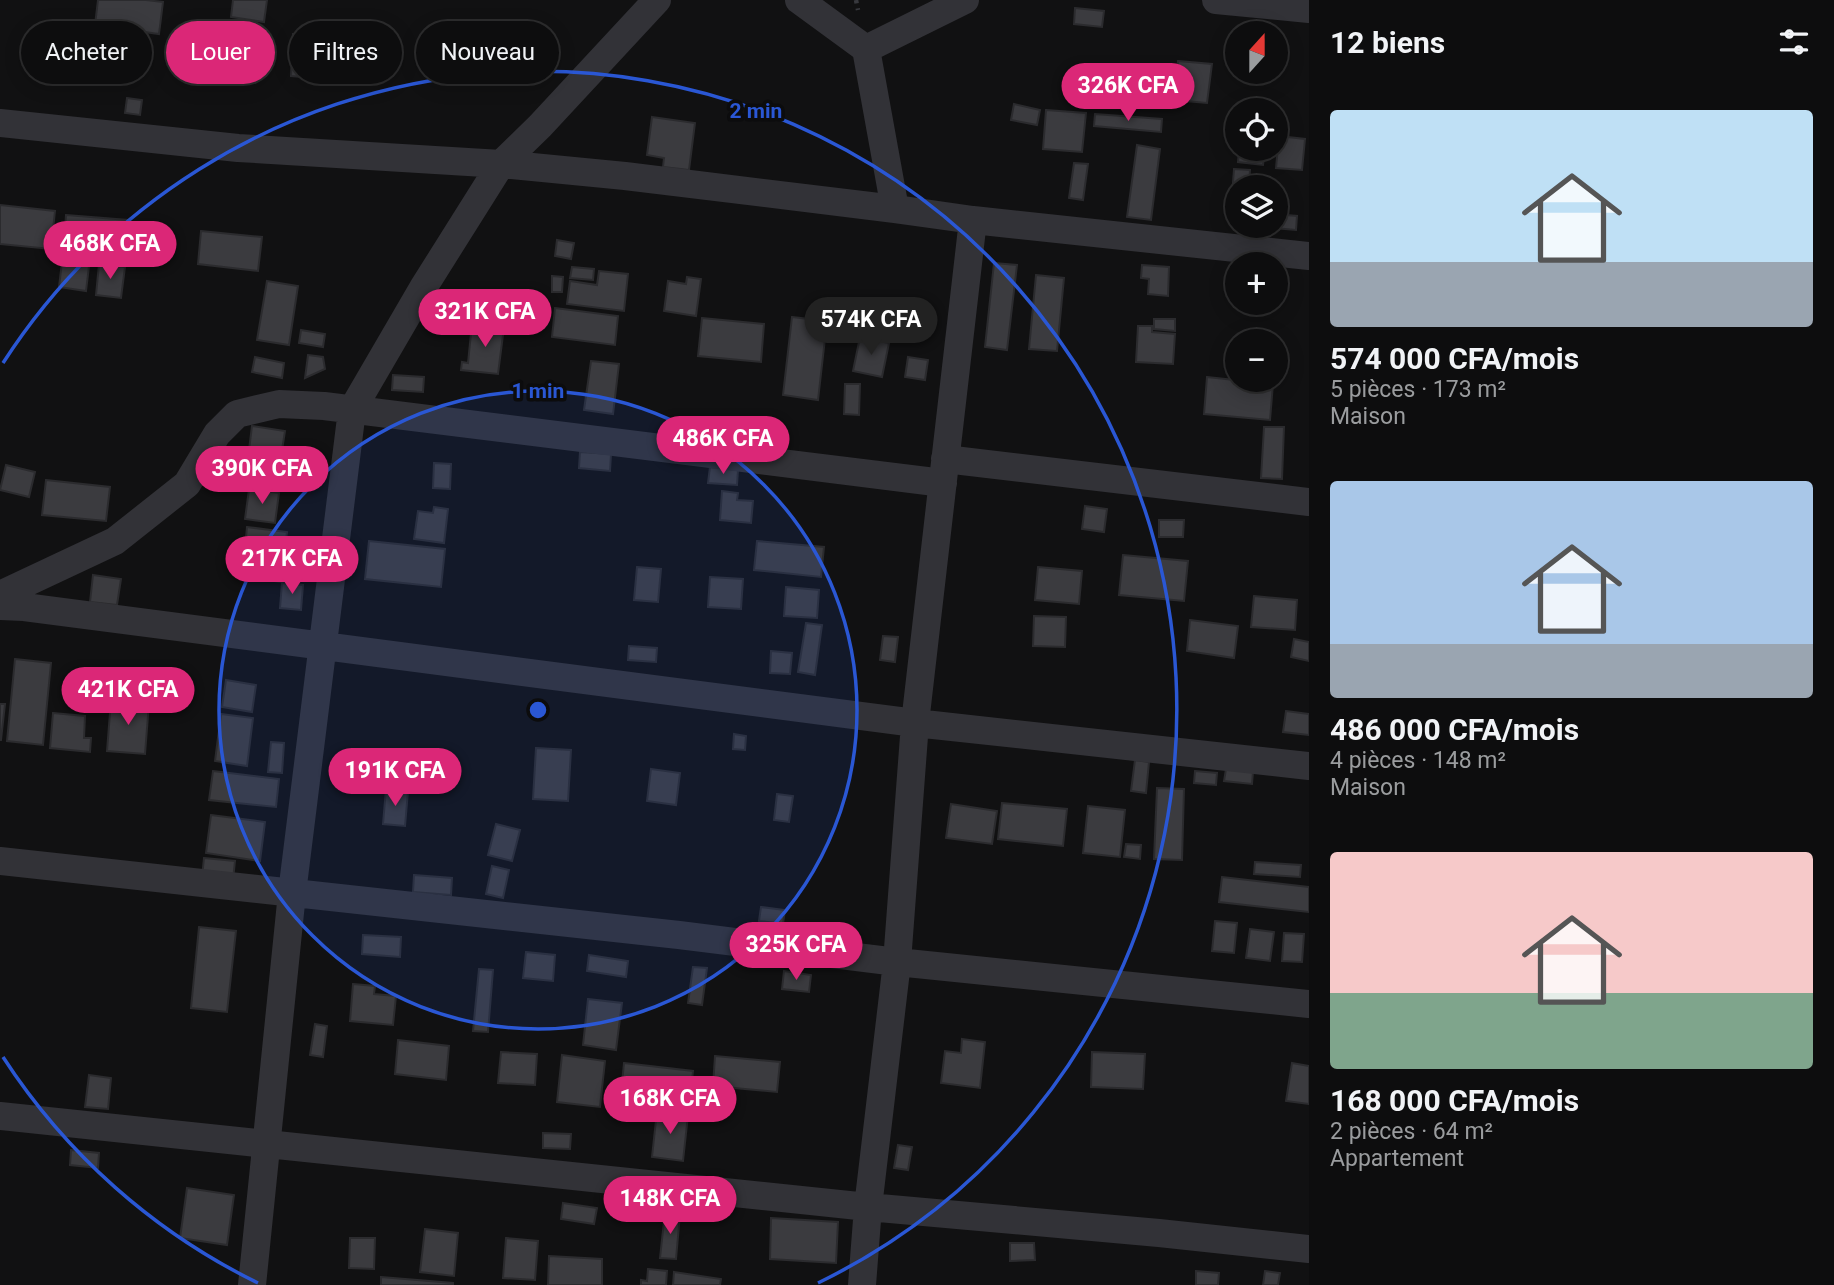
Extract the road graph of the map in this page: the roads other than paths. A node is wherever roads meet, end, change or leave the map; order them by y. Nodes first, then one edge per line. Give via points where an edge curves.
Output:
1 (657, 0) edge
2 (799, 0) edge
3 (964, 0) edge
4 (1216, 0) edge
5 (1309, 9) edge
6 (866, 49) junction
7 (0, 123) edge
8 (501, 164) junction
9 (895, 209) junction
10 (974, 220) junction
11 (1309, 256) edge
12 (352, 410) junction
13 (944, 471) junction
14 (1309, 502) edge
15 (0, 595) edge
16 (0, 606) edge
17 (321, 645) junction
18 (915, 723) junction
19 (1309, 766) edge
20 (0, 861) edge
21 (292, 892) junction
22 (897, 962) junction
23 (1309, 1004) edge
24 (0, 1116) edge
25 (266, 1144) junction
26 (869, 1207) junction
27 (1309, 1249) edge
28 (252, 1285) edge
29 (862, 1285) edge

1 - 8 street
2 - 6 street
3 - 6 street
4 - 5 street
6 - 9 street
7 - 8 street via 237,148
8 - 9 street
8 - 12 street
9 - 10 street
10 - 11 street
10 - 13 street
12 - 13 street
12 - 15 street via 279,404 237,414 218,434 187,484 115,541
12 - 17 street
13 - 14 street
13 - 18 street
16 - 17 street
17 - 18 street
17 - 21 street
18 - 19 street
18 - 22 street
20 - 21 street
21 - 22 street
21 - 25 street
22 - 23 street
22 - 26 street
24 - 25 street
25 - 26 street
25 - 28 street
26 - 27 street
26 - 29 street

